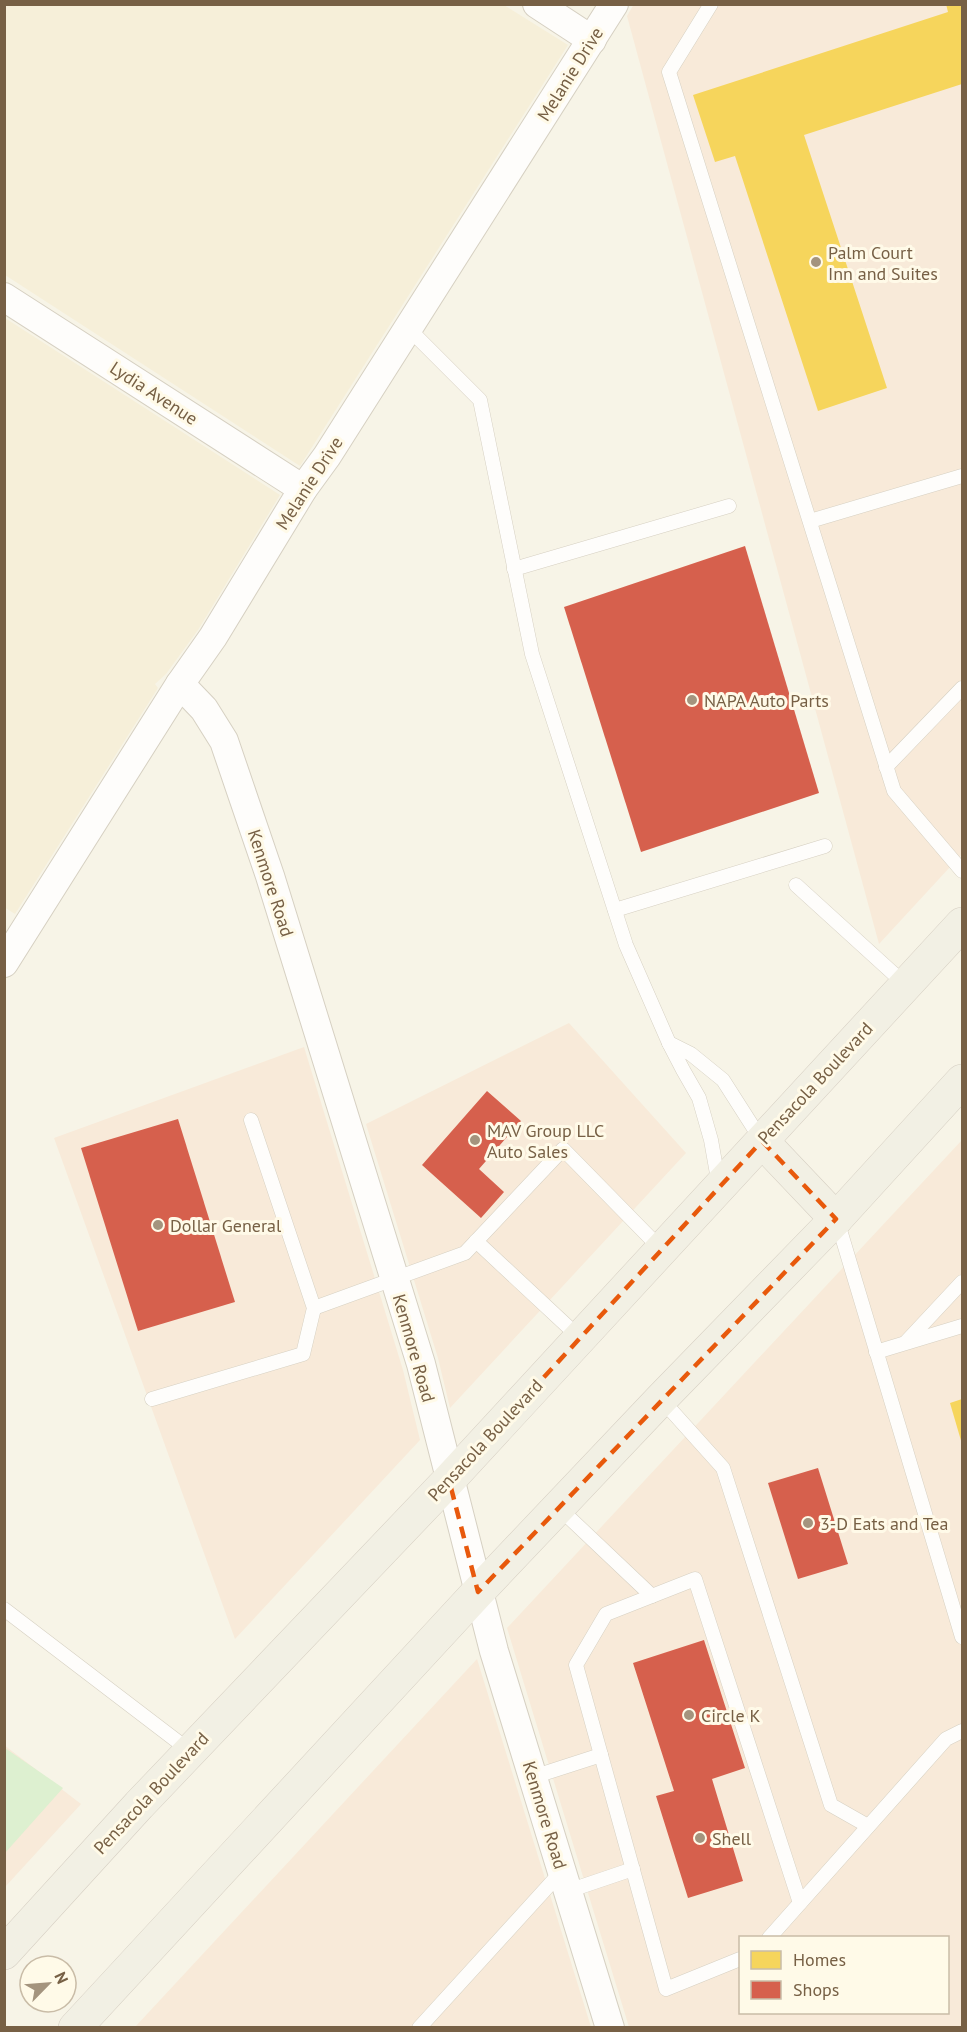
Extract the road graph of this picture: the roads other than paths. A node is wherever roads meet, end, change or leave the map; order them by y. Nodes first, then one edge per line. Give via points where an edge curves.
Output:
1 (537, 4) edge
2 (614, 4) edge
3 (711, 4) edge
4 (592, 40) junction
5 (4, 297) edge
6 (408, 328) junction
7 (963, 476) edge
8 (303, 489) junction
9 (729, 506) dead end
10 (810, 521) junction
11 (514, 569) junction
12 (180, 684) junction
13 (963, 688) edge
14 (886, 767) junction
15 (825, 846) dead end
16 (963, 871) edge
17 (796, 885) dead end
18 (615, 910) junction
19 (963, 924) edge
20 (12, 933) edge
21 (4, 963) edge
22 (906, 985) junction
23 (669, 1043) junction
24 (963, 1081) edge
25 (251, 1120) dead end
26 (762, 1141) junction
27 (719, 1187) junction
28 (836, 1219) junction
29 (476, 1240) junction
30 (662, 1250) junction
31 (394, 1280) junction
32 (963, 1282) edge
33 (314, 1308) junction
34 (963, 1326) edge
35 (580, 1338) junction
36 (906, 1343) junction
37 (876, 1352) junction
38 (152, 1399) dead end
39 (661, 1399) junction
40 (449, 1480) junction
41 (558, 1507) junction
42 (478, 1592) junction
43 (652, 1596) junction
44 (4, 1609) edge
45 (963, 1637) edge
46 (963, 1731) edge
47 (190, 1751) junction
48 (601, 1755) junction
49 (533, 1777) junction
50 (868, 1826) junction
51 (633, 1869) junction
52 (565, 1881) junction
53 (801, 1903) junction
54 (772, 1936) edge
55 (8, 1947) edge
56 (739, 1960) edge
57 (75, 2028) edge
58 (419, 2028) edge
59 (610, 2028) edge

1 - 4 street
2 - 4 street, Melanie Drive
3 - 10 lane via 669,72
4 - 6 street, Melanie Drive
5 - 8 street, Lydia Avenue
6 - 8 street, Melanie Drive
6 - 11 lane via 480,400
7 - 10 lane
8 - 12 street, Melanie Drive
9 - 11 lane
10 - 14 lane
11 - 18 lane via 532,654
12 - 20 street, Melanie Drive
12 - 31 street, Kenmore Road via 204,709 224,741 270,876
13 - 14 lane
14 - 16 lane via 894,791
15 - 18 lane
17 - 22 lane
18 - 23 lane
19 - 22 main road, Pensacola Boulevard
20 - 21 street, Melanie Drive
22 - 26 main road, Pensacola Boulevard
23 - 26 lane via 691,1054 723,1080
23 - 27 lane via 699,1098
24 - 28 main road
25 - 33 lane
26 - 27 main road, Pensacola Boulevard
26 - 28 main road
27 - 30 main road, Pensacola Boulevard
28 - 37 lane
28 - 39 main road
29 - 30 lane via 562,1149
29 - 31 lane via 465,1253
29 - 35 lane
30 - 35 main road, Pensacola Boulevard
31 - 33 lane
31 - 40 street, Kenmore Road via 421,1364
32 - 36 lane
33 - 38 lane via 303,1354
34 - 36 lane
35 - 40 main road, Pensacola Boulevard
36 - 37 lane
37 - 45 lane
39 - 41 main road
39 - 50 lane via 723,1468 831,1805
40 - 42 street, Kenmore Road
40 - 47 main road, Pensacola Boulevard
41 - 42 main road
41 - 43 lane
42 - 49 street, Kenmore Road
42 - 57 main road
43 - 48 lane via 606,1614 576,1665
43 - 53 lane via 695,1579
44 - 47 lane
46 - 50 lane via 946,1739
47 - 55 main road, Pensacola Boulevard
48 - 49 lane
48 - 51 lane
49 - 52 street, Kenmore Road
50 - 53 lane
51 - 52 lane
51 - 56 lane via 666,1989
52 - 58 lane
52 - 59 street, Kenmore Road
53 - 54 lane

